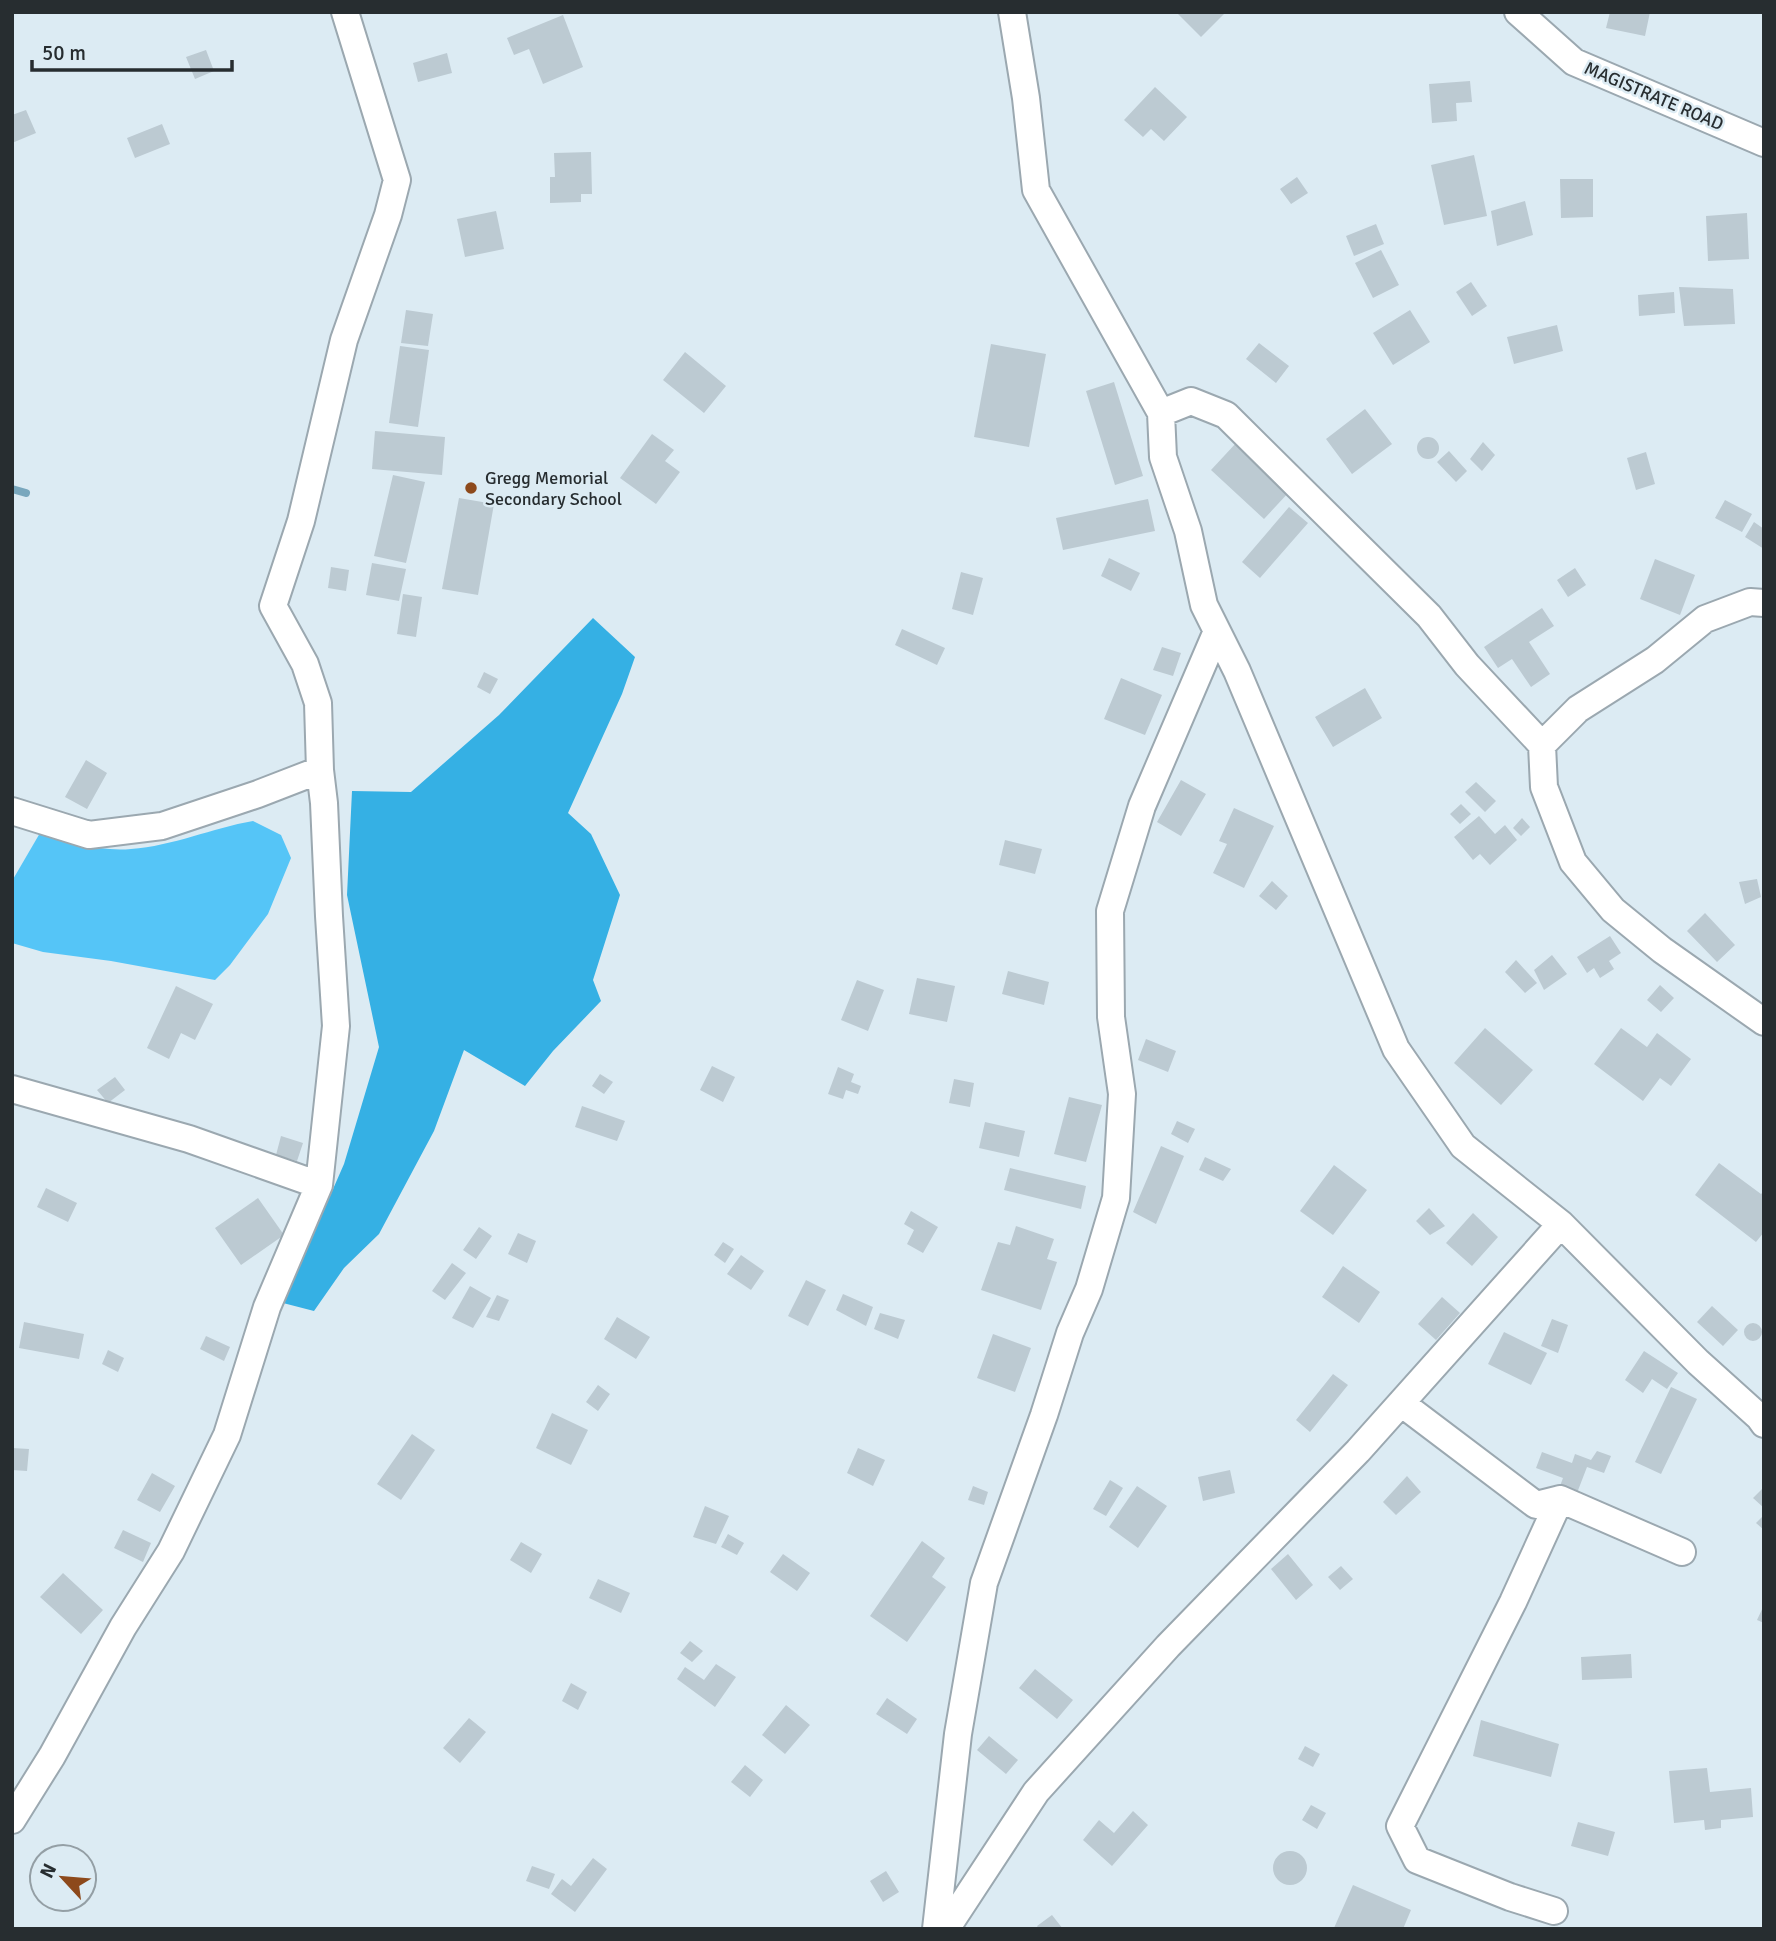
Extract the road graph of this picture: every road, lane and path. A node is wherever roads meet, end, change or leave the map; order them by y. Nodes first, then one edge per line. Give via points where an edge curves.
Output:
1 (345, 12) edge
2 (1012, 12) edge
3 (1518, 12) edge
4 (1764, 143) edge
5 (1161, 413) junction
6 (1764, 603) edge
7 (1217, 631) junction
8 (1542, 745) junction
9 (320, 770) junction
10 (12, 811) edge
11 (1764, 1022) edge
12 (12, 1089) edge
13 (319, 1185) junction
14 (1561, 1224) junction
15 (1401, 1403) junction
16 (1762, 1415) edge
17 (1560, 1499) junction
18 (1682, 1552) dead end
19 (12, 1820) edge
20 (1554, 1911) dead end
21 (936, 1929) edge
22 (946, 1929) edge

1 - 9 street via 397,180 344,340 301,521 273,606 305,664 318,703
2 - 5 street via 1036,190
3 - 4 street, MAGISTRATE ROAD via 1574,62
5 - 7 street via 1163,457 1188,531 1204,605
5 - 8 street via 1191,401 1226,415 1429,616 1467,665
6 - 8 street via 1750,602 1704,619 1655,660 1577,709
7 - 14 street via 1396,1049 1463,1146
7 - 21 street via 1142,806 1110,911 1111,1017 1122,1094 1115,1198 1089,1289 984,1583 957,1734
8 - 11 street via 1544,787 1573,862 1613,910
9 - 10 street via 163,826 89,835
9 - 13 street via 336,1026
12 - 13 street via 189,1139
13 - 19 street via 267,1307 227,1435 171,1551
14 - 15 street
14 - 16 street via 1698,1362
15 - 17 street via 1536,1505
15 - 22 street via 1168,1646 1036,1792
17 - 18 street
17 - 20 street via 1400,1826 1417,1860

